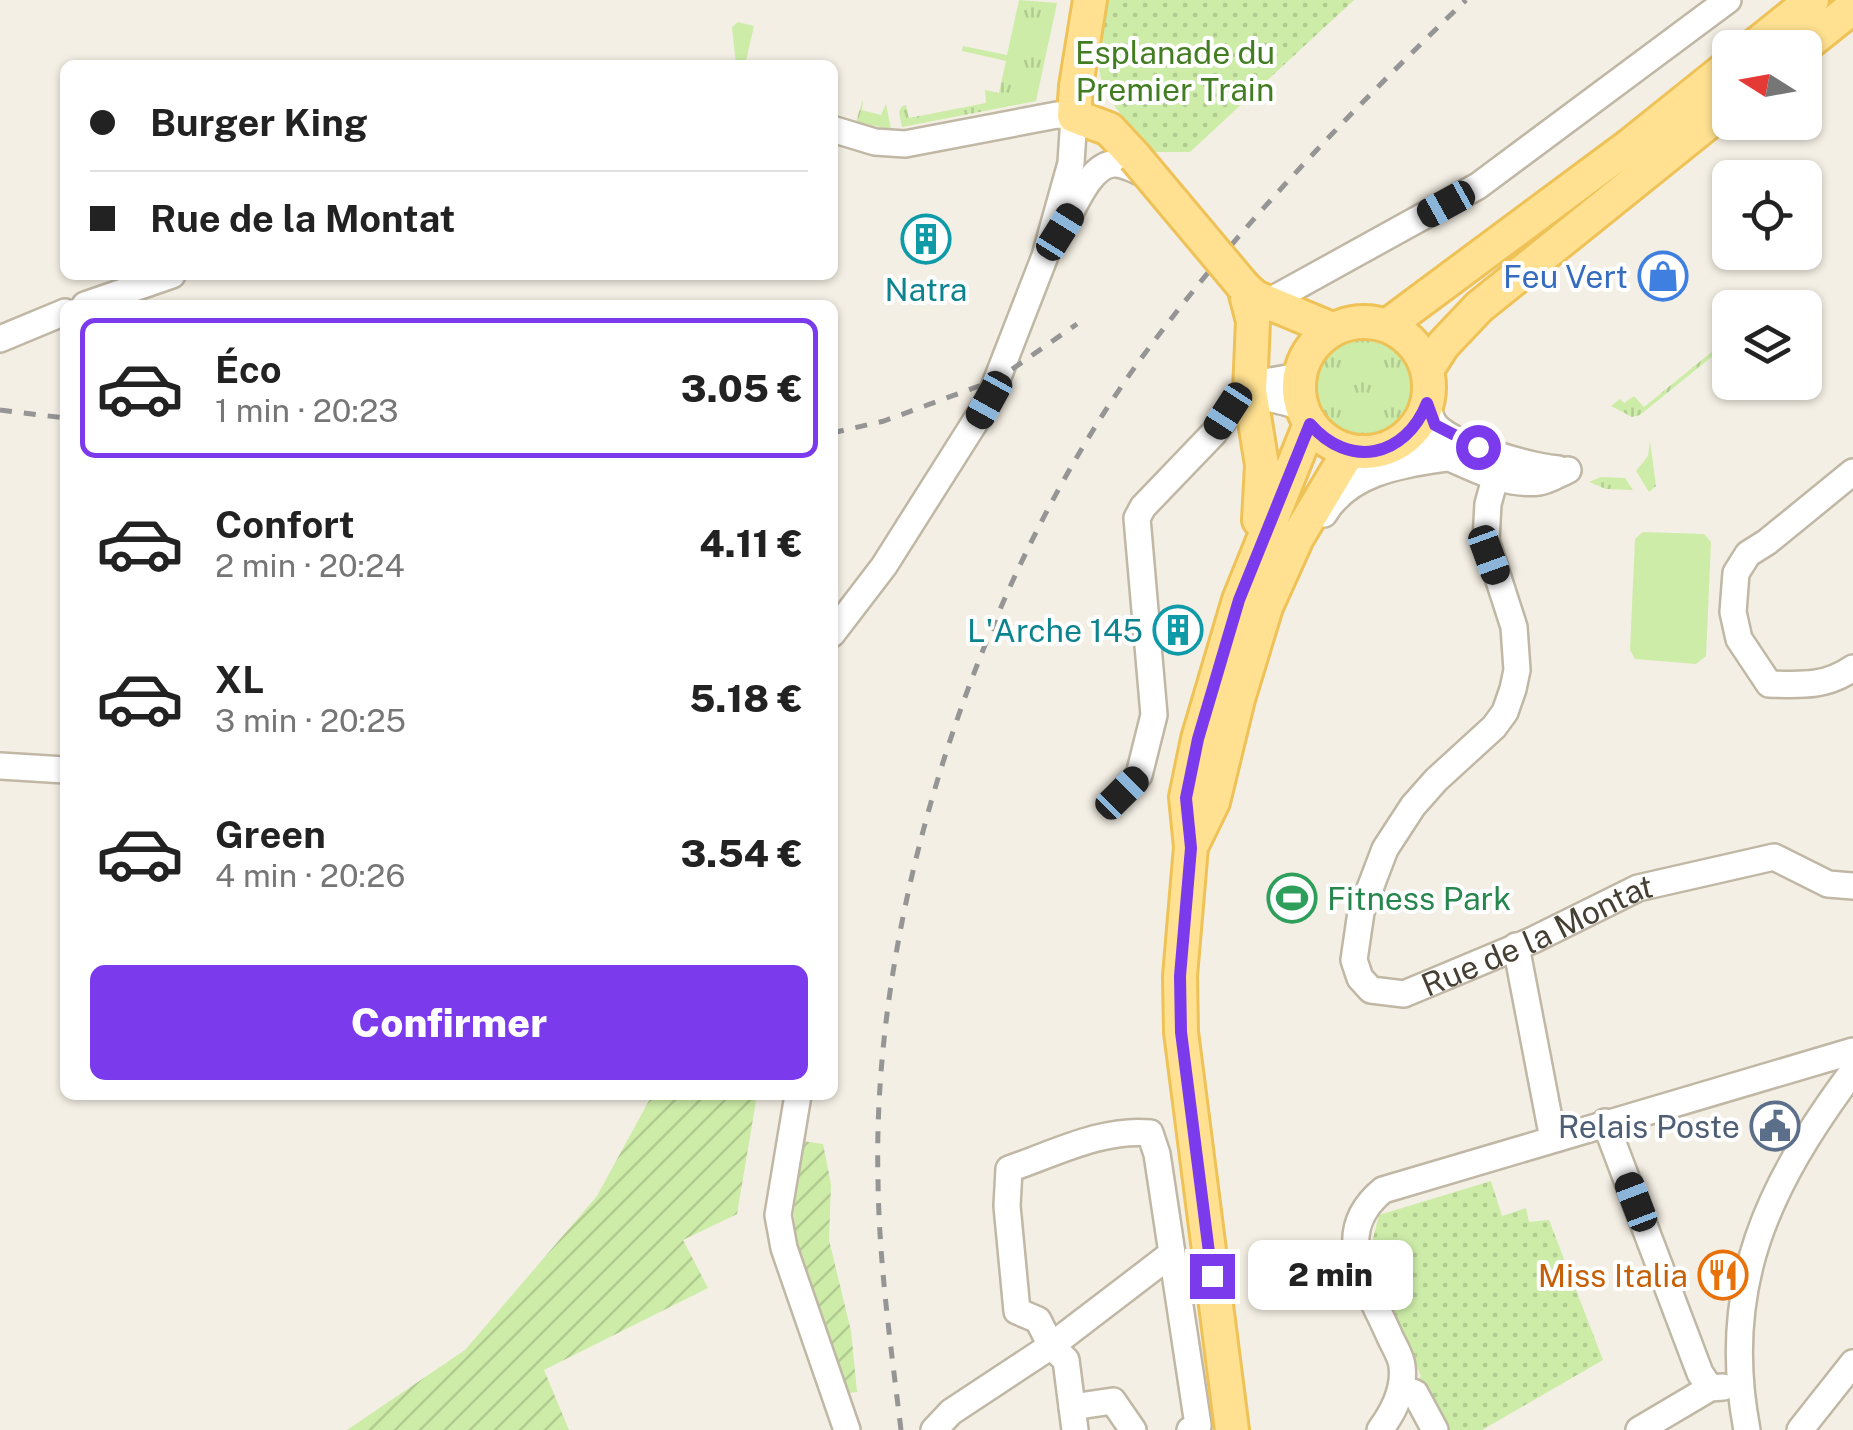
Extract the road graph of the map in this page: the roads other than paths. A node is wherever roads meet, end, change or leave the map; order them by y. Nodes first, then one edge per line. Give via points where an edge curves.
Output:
1 (1090, 0) edge
2 (1728, 0) edge
3 (1812, 0) edge
4 (1853, 7) edge
5 (1774, 30) edge
6 (1822, 32) edge
7 (1712, 78) edge
8 (1074, 116) junction
9 (1712, 119) edge
10 (838, 131) edge
11 (1137, 167) junction
12 (1045, 256) junction
13 (157, 280) edge
14 (1256, 295) junction
15 (99, 300) edge
16 (60, 314) edge
17 (1388, 326) junction
18 (1332, 329) junction
19 (0, 340) edge
20 (1427, 370) junction
21 (1250, 391) junction
22 (1304, 392) junction
23 (1427, 403) junction
24 (1214, 433) junction
25 (1260, 442) junction
26 (1396, 444) junction
27 (1349, 450) junction
28 (1447, 458) junction
29 (1853, 472) edge
30 (1496, 475) junction
31 (1253, 604) junction
32 (838, 626) edge
33 (1853, 668) edge
34 (0, 766) edge
35 (60, 770) edge
36 (1122, 793) dead end
37 (1853, 886) edge
38 (1516, 946) junction
39 (1853, 1051) edge
40 (1853, 1071) edge
41 (797, 1100) edge
42 (1606, 1122) junction
43 (1553, 1140) junction
44 (1170, 1254) junction
45 (1059, 1353) junction
46 (1853, 1363) edge
47 (1739, 1386) junction
48 (1401, 1388) junction
49 (1710, 1388) junction
50 (1074, 1418) edge
51 (847, 1430) edge
52 (934, 1430) edge
53 (1133, 1430) edge
54 (1190, 1430) edge
55 (1232, 1430) edge
56 (1380, 1430) edge
57 (1434, 1430) edge
58 (1639, 1430) edge
59 (1748, 1430) edge
60 (1800, 1430) edge

1 - 8 main road
2 - 14 street via 1478,186
3 - 5 main road
4 - 6 main road
7 - 17 main road
8 - 10 street via 905,144
8 - 11 main road via 1109,129
8 - 12 street via 1071,163
9 - 20 main road via 1479,307
11 - 12 street via 1105,166 1092,176
11 - 14 main road, bridge
12 - 32 street via 978,420
13 - 15 street
14 - 18 main road
14 - 21 main road
14 - 22 main road via 1287,331
16 - 19 street
17 - 18 main road via 1350,322
17 - 20 main road via 1419,351
18 - 22 main road via 1315,342
20 - 23 main road
21 - 22 street via 1291,402
21 - 24 street
21 - 25 main road
22 - 27 main road via 1334,445
22 - 31 main road
23 - 26 main road
23 - 30 street via 1444,432 1528,465 1568,470 1540,482
24 - 25 street
24 - 36 street via 1137,518 1154,714 1140,776
25 - 31 main road
26 - 27 main road
26 - 28 street via 1418,444
27 - 31 main road
28 - 30 street
28 - 31 street via 1376,474 1344,490 1290,576
29 - 33 street via 1748,554 1736,573 1733,612 1739,638 1769,684 1830,682
30 - 38 street, Rue de la Montat via 1486,540 1514,626 1517,670 1505,712 1396,829 1360,912 1354,960 1372,990 1404,994
31 - 55 main road via 1202,723 1186,798 1191,848 1180,976 1181,1032
34 - 35 street
37 - 38 street, Rue de la Montat via 1828,884 1774,857 1638,888
38 - 43 street
39 - 42 street
40 - 47 street via 1797,1149 1764,1216 1746,1286
41 - 51 street via 778,1216
42 - 43 street
42 - 49 street
43 - 48 street via 1394,1186 1364,1207 1354,1234 1358,1262 1402,1364
44 - 45 street
44 - 45 street via 1150,1133 1085,1142 1008,1169 1017,1312 1038,1320
44 - 54 street via 1198,1425
45 - 50 street
45 - 52 street via 952,1412
46 - 60 street
47 - 49 street
47 - 59 street
48 - 56 street
48 - 57 street via 1415,1393
49 - 58 street
50 - 53 street via 1112,1402

